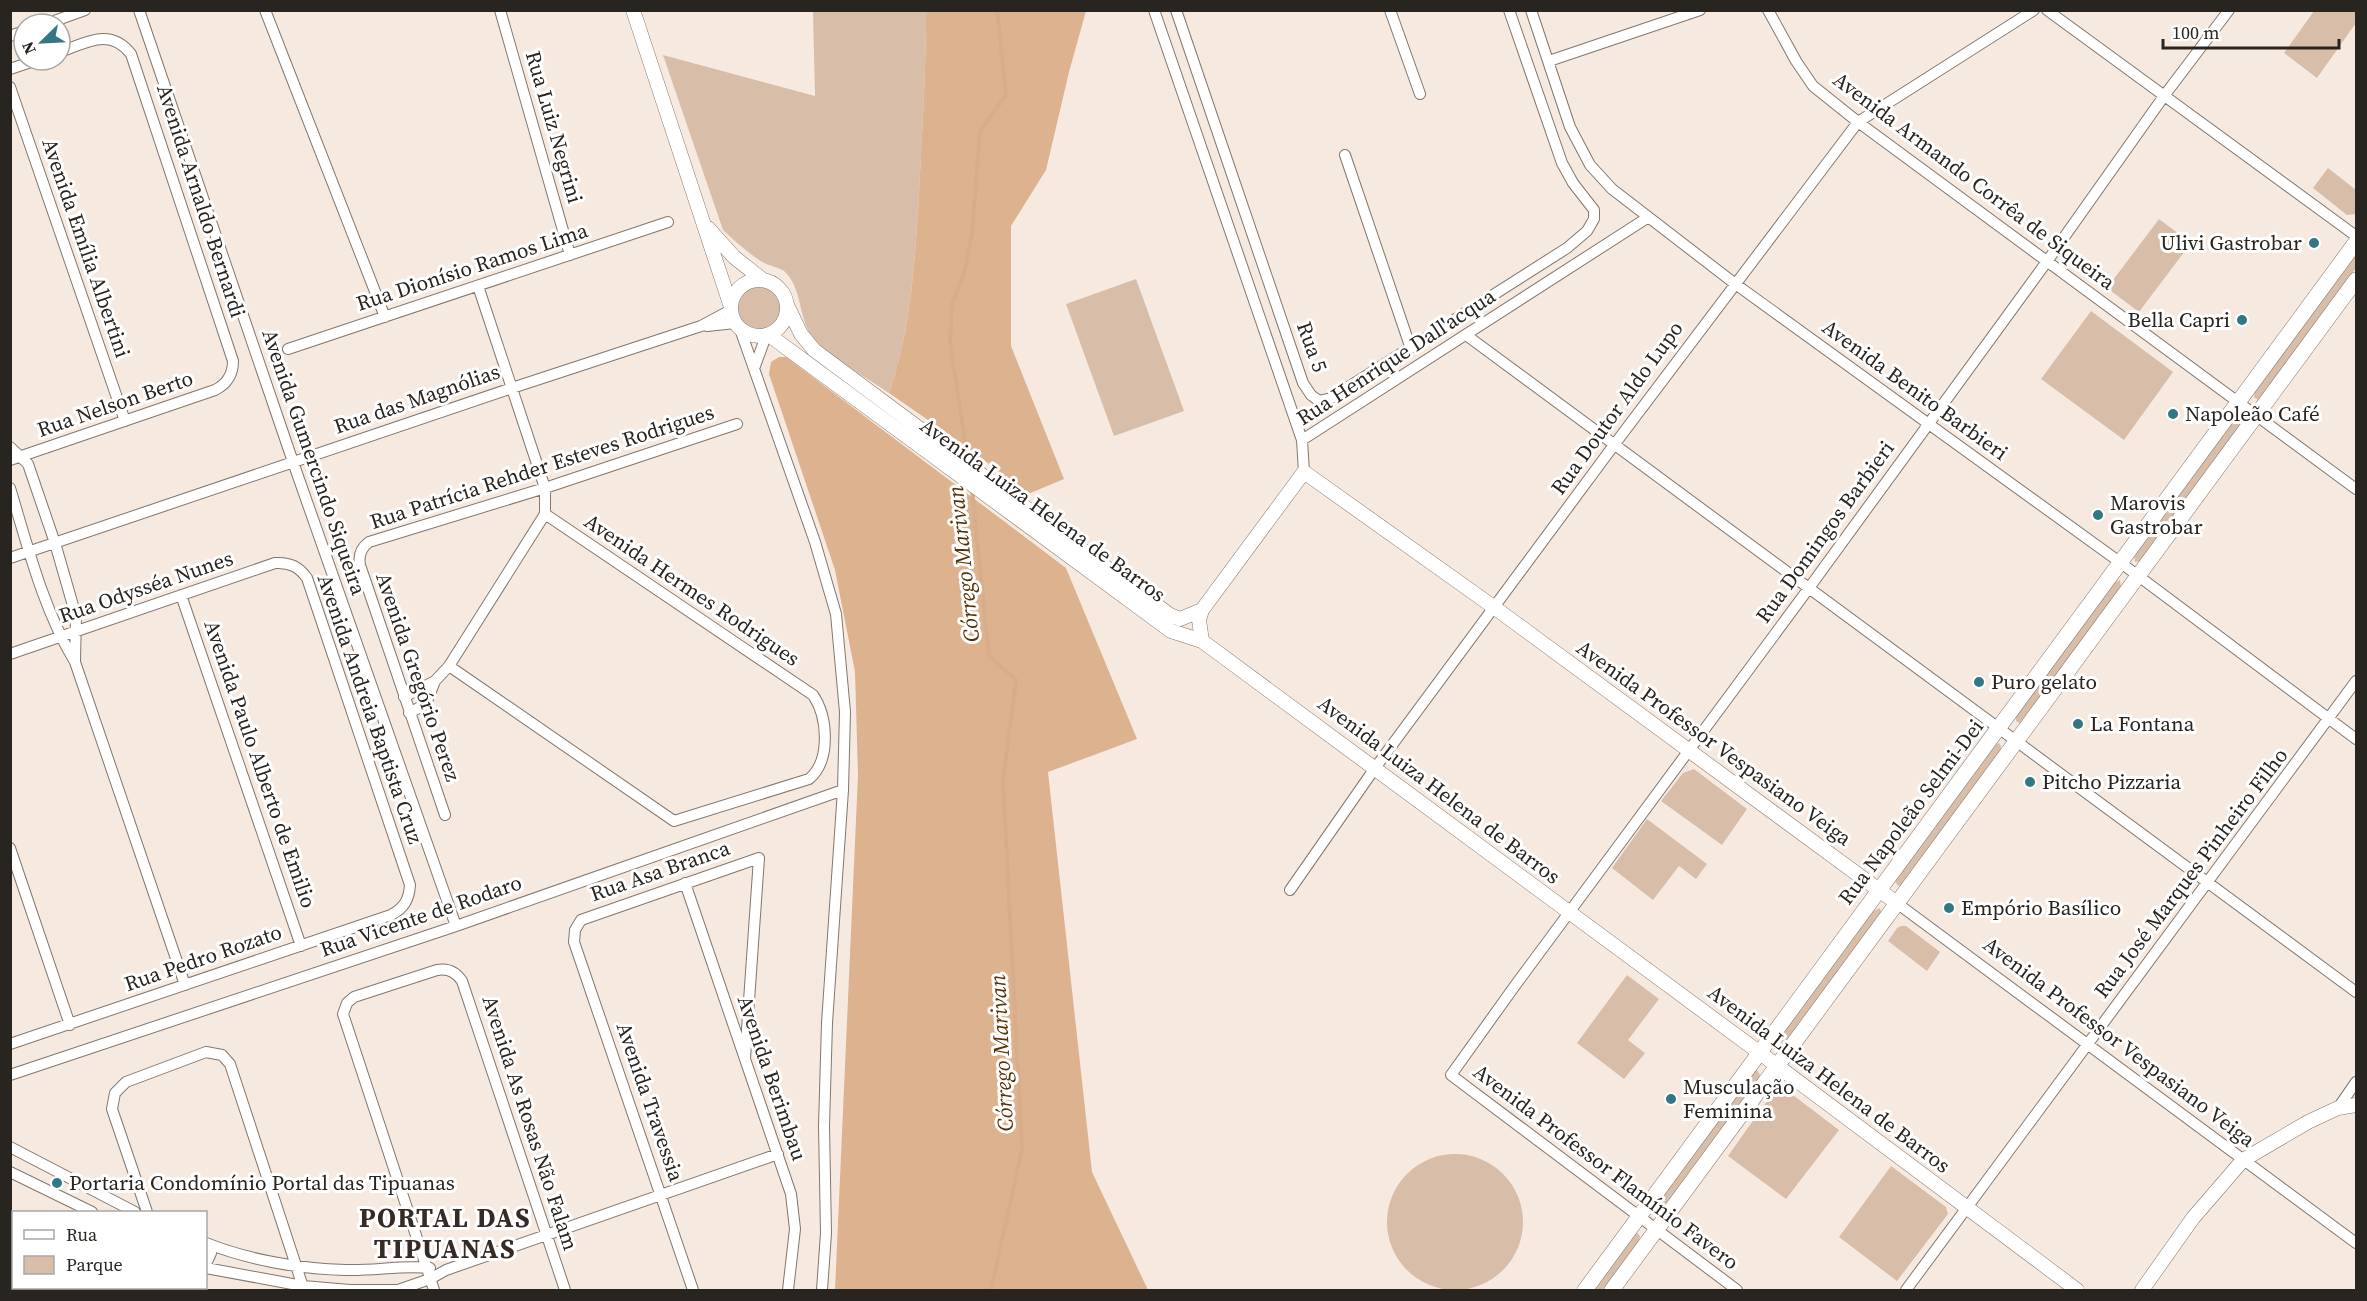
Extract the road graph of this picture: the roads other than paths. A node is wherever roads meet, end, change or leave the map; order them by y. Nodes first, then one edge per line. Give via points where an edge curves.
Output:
1 (139, 10) edge
2 (265, 10) edge
3 (500, 10) edge
4 (633, 10) edge
5 (1154, 10) edge
6 (1176, 10) edge
7 (1390, 10) edge
8 (1509, 10) edge
9 (1531, 10) edge
10 (1768, 10) edge
11 (2034, 10) edge
12 (2047, 10) edge
13 (2229, 10) edge
14 (1693, 12) edge
15 (72, 48) edge
16 (1549, 62) junction
17 (10, 87) edge
18 (1420, 94) dead end
19 (2164, 96) junction
20 (1858, 122) junction
21 (1345, 154) dead end
22 (1647, 218) junction
23 (668, 222) dead end
24 (705, 225) junction
25 (2356, 236) edge
26 (2356, 242) edge
27 (570, 255) junction
28 (2048, 260) junction
29 (763, 280) junction
30 (2356, 280) edge
31 (1734, 283) junction
32 (478, 286) junction
33 (787, 305) junction
34 (385, 317) junction
35 (734, 317) junction
36 (768, 335) junction
37 (1466, 335) junction
38 (1410, 346) junction
39 (288, 349) dead end
40 (754, 366) junction
41 (229, 379) joint
42 (512, 388) junction
43 (2240, 402) junction
44 (2257, 414) junction
45 (125, 421) junction
46 (737, 424) dead end
47 (1928, 424) junction
48 (1302, 440) junction
49 (1614, 445) junction
50 (10, 447) edge
51 (15, 458) edge
52 (293, 462) junction
53 (1304, 472) junction
54 (10, 488) edge
55 (545, 488) junction
56 (2356, 489) edge
57 (545, 514) junction
58 (55, 543) junction
59 (361, 550) joint
60 (29, 552) junction
61 (10, 558) edge
62 (2121, 563) junction
63 (294, 565) joint
64 (2138, 576) junction
65 (1809, 588) junction
66 (181, 595) junction
67 (1496, 608) junction
68 (1202, 610) junction
69 (77, 631) junction
70 (60, 637) junction
71 (1202, 641) junction
72 (10, 654) edge
73 (75, 662) junction
74 (449, 666) junction
75 (397, 677) junction
76 (2356, 681) edge
77 (431, 683) junction
78 (404, 697) junction
79 (409, 713) junction
80 (2329, 719) junction
81 (2000, 729) junction
82 (2356, 739) edge
83 (2017, 741) junction
84 (1687, 750) junction
85 (1375, 768) junction
86 (843, 790) junction
87 (445, 815) dead end
88 (10, 848) edge
89 (685, 883) junction
90 (2208, 883) junction
91 (1290, 890) dead end
92 (1878, 891) junction
93 (405, 903) joint
94 (1898, 904) junction
95 (1569, 913) junction
96 (456, 926) junction
97 (576, 926) joint
98 (301, 946) junction
99 (185, 985) junction
100 (2356, 992) edge
101 (70, 1025) junction
102 (10, 1044) edge
103 (2088, 1044) junction
104 (1760, 1053) junction
105 (745, 1058) junction
106 (1777, 1066) junction
107 (10, 1075) edge
108 (1451, 1075) joint
109 (2356, 1082) edge
110 (2356, 1105) edge
111 (2338, 1108) junction
112 (10, 1147) edge
113 (778, 1154) junction
114 (2243, 1160) junction
115 (40, 1163) junction
116 (10, 1172) edge
117 (76, 1181) junction
118 (30, 1182) junction
119 (661, 1195) junction
120 (65, 1199) junction
121 (1968, 1209) junction
122 (90, 1211) edge
123 (133, 1211) edge
124 (147, 1211) edge
125 (1638, 1216) junction
126 (1656, 1230) junction
127 (547, 1234) junction
128 (2356, 1243) edge
129 (207, 1244) edge
130 (207, 1263) edge
131 (207, 1266) edge
132 (296, 1266) junction
133 (426, 1267) junction
134 (446, 1270) junction
135 (430, 1279) junction
136 (304, 1288) edge
137 (434, 1290) edge
138 (565, 1290) edge
139 (693, 1290) edge
140 (788, 1290) edge
141 (822, 1290) edge
142 (1585, 1290) edge
143 (1612, 1290) edge
144 (1737, 1290) edge
145 (1906, 1290) edge
146 (2077, 1290) edge
147 (2142, 1290) edge

1 - 52 street, Avenida Gumercindo Siqueira
2 - 34 street
3 - 27 street, Rua Luiz Negrini
4 - 24 street
5 - 48 street
6 - 38 street, Rua 5 via 1303,383 1311,395 1319,401 1331,398
7 - 18 street
8 - 38 street, Rua 5 via 1562,164 1594,210 1594,219 1587,231 1567,248
9 - 16 street, Avenida Benito Barbieri
10 - 20 street, Avenida Armando Corrêa de Siqueira via 1813,86
11 - 20 street, Rua Doutor Aldo Lupo
12 - 19 street
13 - 19 street, Rua Domingos Barbieri
14 - 16 street
15 - 41 street, Avenida Arnaldo Bernardi via 99,39 118,41 131,54 233,361
16 - 22 street, Avenida Benito Barbieri via 1570,127 1590,165
17 - 45 street, Avenida Emília Albertini
19 - 25 street
19 - 28 street, Rua Domingos Barbieri
20 - 28 street, Avenida Armando Corrêa de Siqueira
20 - 31 street, Rua Doutor Aldo Lupo
21 - 38 street
22 - 31 street, Avenida Benito Barbieri
22 - 37 street, Rua Henrique Dall'acqua
23 - 27 street, Rua Dionísio Ramos Lima
24 - 29 street via 734,257
24 - 35 street
26 - 43 main road, Rua Napoleão Selmi-Dei
27 - 32 street, Rua Dionísio Ramos Lima
28 - 43 street, Avenida Armando Corrêa de Siqueira
28 - 47 street, Rua Domingos Barbieri
29 - 33 street via 779,288
29 - 35 street via 745,284 733,298
30 - 44 main road, Rua Napoleão Selmi-Dei
31 - 47 street, Avenida Benito Barbieri
31 - 49 street, Rua Doutor Aldo Lupo
32 - 34 street, Rua Dionísio Ramos Lima
32 - 42 street
33 - 36 street via 783,323
33 - 68 street, Avenida Luiza Helena de Barros via 814,350 1170,615 1180,619
34 - 39 street, Rua Dionísio Ramos Lima
35 - 36 street via 754,336
35 - 40 street
35 - 42 street, Rua das Magnólias
36 - 40 street
36 - 71 street, Avenida Luiza Helena de Barros via 1171,631
37 - 48 street, Rua Henrique Dall'acqua
37 - 49 street
40 - 86 street via 836,614 845,712
41 - 45 street, Rua Nelson Berto via 214,390
42 - 52 street, Rua das Magnólias
42 - 55 street
43 - 44 street, Avenida Armando Corrêa de Siqueira
43 - 62 main road, Rua Napoleão Selmi-Dei
44 - 56 street, Avenida Armando Corrêa de Siqueira
44 - 64 main road, Rua Napoleão Selmi-Dei
45 - 51 street, Rua Nelson Berto
46 - 55 street, Rua Patrícia Rehder Esteves Rodrigues
47 - 62 street, Avenida Benito Barbieri
47 - 65 street, Rua Domingos Barbieri
48 - 53 street, Rua Henrique Dall'acqua
49 - 65 street
49 - 67 street, Rua Doutor Aldo Lupo
50 - 51 street
51 - 58 street via 28,464
52 - 58 street, Rua das Magnólias
52 - 96 street, Avenida Gumercindo Siqueira
53 - 67 street, Avenida Professor Vespasiano Veiga
53 - 68 street
54 - 60 street
55 - 57 street
55 - 59 street, Rua Patrícia Rehder Esteves Rodrigues via 369,542
57 - 74 street
57 - 74 street, Avenida Hermes Rodrigues via 813,695 822,713 825,754 821,766 809,779 674,821
58 - 60 street, Rua das Magnólias
58 - 69 street
59 - 75 street, Avenida Gregório Perez via 360,565
60 - 61 street, Rua das Magnólias
60 - 70 street
62 - 64 street, Avenida Benito Barbieri
62 - 81 main road, Rua Napoleão Selmi-Dei
63 - 66 street, Rua Odysséa Nunes via 275,563
63 - 93 street, Avenida Andreia Baptista Cruz via 307,578 410,885
64 - 80 street, Avenida Benito Barbieri
64 - 83 main road, Rua Napoleão Selmi-Dei
65 - 81 street
65 - 84 street, Rua Domingos Barbieri
66 - 69 street, Rua Odysséa Nunes
66 - 98 street, Avenida Paulo Alberto de Emilio
67 - 84 street, Avenida Professor Vespasiano Veiga
67 - 85 street, Rua Doutor Aldo Lupo
68 - 71 street
69 - 70 street, Rua Odysséa Nunes
69 - 73 street
70 - 72 street, Rua Odysséa Nunes
70 - 73 street
71 - 85 street, Avenida Luiza Helena de Barros
73 - 99 street
74 - 77 street
75 - 77 street
75 - 78 street, Avenida Gregório Perez
76 - 80 street, Rua José Marques Pinheiro Filho
77 - 78 street
77 - 79 street via 426,704
78 - 79 street, Avenida Gregório Perez
79 - 87 street, Avenida Gregório Perez
80 - 82 street, Avenida Benito Barbieri
80 - 90 street, Rua José Marques Pinheiro Filho
81 - 83 street
81 - 92 main road, Rua Napoleão Selmi-Dei
83 - 90 street
83 - 94 main road, Rua Napoleão Selmi-Dei
84 - 92 street, Avenida Professor Vespasiano Veiga
84 - 95 street, Rua Domingos Barbieri
85 - 91 street, Rua Doutor Aldo Lupo
85 - 95 street, Avenida Luiza Helena de Barros
86 - 96 street, Rua Vicente de Rodaro
86 - 141 street via 827,1023
88 - 101 street
89 - 97 street, Rua Asa Branca via 584,917
89 - 105 street, Avenida Berimbau
89 - 105 street, Rua Asa Branca via 759,858
90 - 100 street
90 - 103 street, Rua José Marques Pinheiro Filho
92 - 94 street, Avenida Professor Vespasiano Veiga
92 - 104 main road, Rua Napoleão Selmi-Dei
93 - 98 street, Rua Pedro Rozato via 391,915
94 - 103 street, Avenida Professor Vespasiano Veiga
94 - 106 main road, Rua Napoleão Selmi-Dei
95 - 104 street, Avenida Luiza Helena de Barros
95 - 108 street, Rua Domingos Barbieri
96 - 107 street, Rua Vicente de Rodaro
97 - 119 street, Avenida Travessia via 574,942
98 - 99 street, Rua Pedro Rozato
99 - 101 street, Rua Pedro Rozato
101 - 102 street, Rua Pedro Rozato
103 - 114 street, Avenida Professor Vespasiano Veiga
103 - 121 street, Rua José Marques Pinheiro Filho
104 - 106 street, Avenida Luiza Helena de Barros
104 - 125 main road, Rua Napoleão Selmi-Dei
105 - 113 street, Avenida Berimbau
106 - 121 street, Avenida Luiza Helena de Barros
106 - 126 main road, Rua Napoleão Selmi-Dei
108 - 125 street, Avenida Professor Flamínio Favero
109 - 111 street
110 - 111 street
111 - 114 street
112 - 115 street
113 - 119 street
113 - 140 street, Avenida Berimbau via 795,1211
114 - 128 street, Avenida Professor Vespasiano Veiga
114 - 147 street via 2193,1218
115 - 117 street
115 - 118 street
116 - 118 street
117 - 120 street
117 - 123 street
118 - 120 street
119 - 127 street
119 - 139 street, Avenida Travessia
120 - 122 street
121 - 145 street, Rua José Marques Pinheiro Filho
121 - 146 street, Avenida Luiza Helena de Barros
124 - 132 street via 112,1108 115,1093 126,1082 206,1052 222,1055 230,1064
125 - 126 street, Avenida Professor Flamínio Favero
125 - 142 main road, Rua Napoleão Selmi-Dei
126 - 143 main road, Rua Napoleão Selmi-Dei
126 - 144 street, Avenida Professor Flamínio Favero
127 - 133 street, Avenida As Rosas Não Falam via 462,981 452,971 437,970 354,997 345,1006 344,1020
127 - 134 street
127 - 138 street, Avenida As Rosas Não Falam
129 - 130 street via 211,1253
129 - 132 street
131 - 136 street
132 - 133 street via 345,1270
132 - 136 street
133 - 134 street
133 - 135 street
134 - 135 street
135 - 136 street via 398,1290
135 - 137 street

